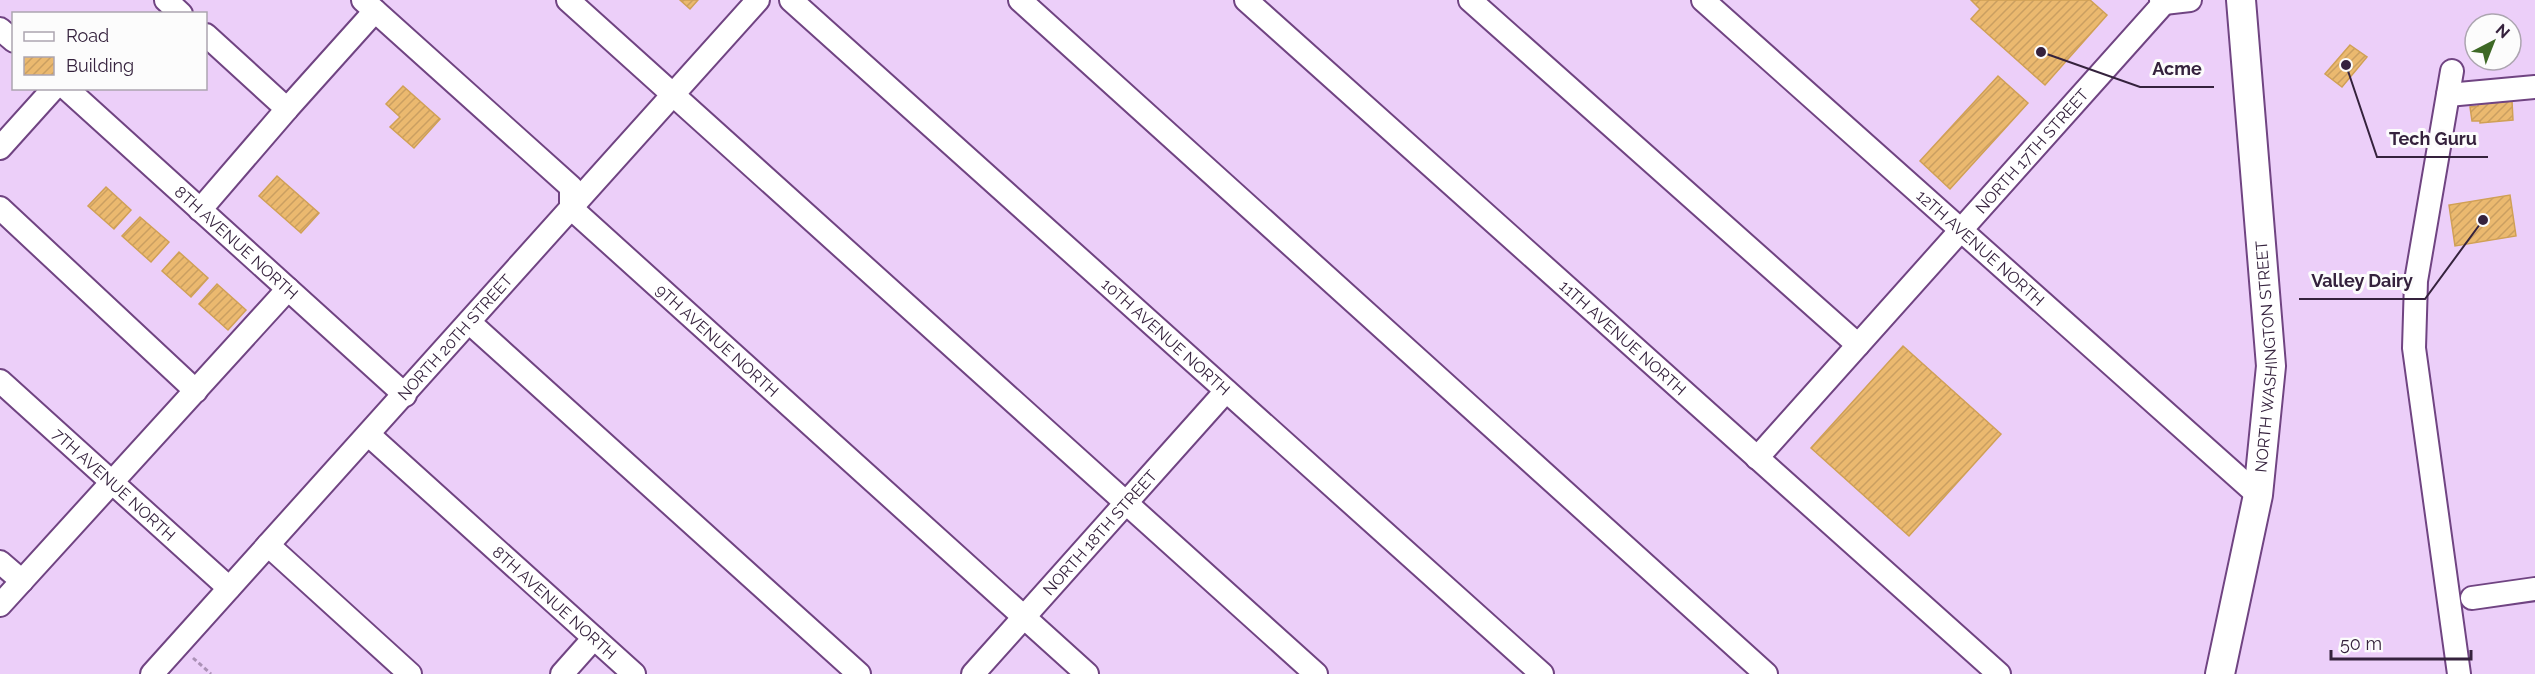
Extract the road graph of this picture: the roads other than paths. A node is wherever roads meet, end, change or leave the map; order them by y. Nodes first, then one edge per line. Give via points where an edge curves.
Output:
1 (166, 0) edge
2 (568, 0) edge
3 (758, 0) edge
4 (790, 0) edge
5 (1020, 0) edge
6 (1246, 0) edge
7 (1470, 0) edge
8 (1703, 0) edge
9 (2190, 0) edge
10 (2241, 0) edge
11 (2162, 2) edge
12 (369, 5) edge
13 (179, 12) edge
14 (0, 29) edge
15 (207, 36) edge
16 (12, 39) edge
17 (2452, 71) dead end
18 (2535, 87) edge
19 (52, 90) edge
20 (68, 90) edge
21 (673, 94) junction
22 (2448, 94) junction
23 (287, 109) junction
24 (0, 148) edge
25 (0, 208) edge
26 (572, 208) junction
27 (200, 210) junction
28 (1961, 231) junction
29 (288, 289) junction
30 (469, 322) junction
31 (1858, 345) junction
32 (0, 381) edge
33 (196, 391) junction
34 (1226, 391) junction
35 (405, 395) junction
36 (369, 435) junction
37 (1757, 458) junction
38 (112, 483) junction
39 (2258, 495) junction
40 (1126, 503) junction
41 (268, 545) junction
42 (0, 562) edge
43 (22, 581) junction
44 (229, 588) junction
45 (2535, 589) edge
46 (2472, 598) dead end
47 (0, 605) edge
48 (1024, 618) junction
49 (594, 638) junction
50 (164, 670) edge
51 (410, 674) edge
52 (562, 674) edge
53 (634, 674) edge
54 (859, 674) edge
55 (973, 674) edge
56 (1087, 674) edge
57 (1316, 674) edge
58 (1542, 674) edge
59 (1766, 674) edge
60 (1999, 674) edge
61 (2220, 674) edge
62 (2458, 674) edge

1 - 13 street
2 - 21 street
3 - 21 street, NORTH 20TH STREET
4 - 34 street, 10TH AVENUE NORTH
5 - 59 street
6 - 37 street, 11TH AVENUE NORTH
7 - 31 street
8 - 28 street, 12TH AVENUE NORTH
9 - 11 street
10 - 39 main road, NORTH WASHINGTON STREET via 2271,366
11 - 28 street, NORTH 17TH STREET
12 - 23 street
12 - 26 street via 571,187
14 - 16 street
15 - 23 street
17 - 22 street
18 - 22 street
19 - 24 street
20 - 27 street, 8TH AVENUE NORTH
21 - 26 street, NORTH 20TH STREET
21 - 40 street
22 - 62 street via 2416,281 2414,348
23 - 27 street
25 - 33 street
26 - 30 street, NORTH 20TH STREET
26 - 48 street, 9TH AVENUE NORTH
27 - 29 street, 8TH AVENUE NORTH
28 - 31 street, NORTH 17TH STREET
28 - 39 street, 12TH AVENUE NORTH
29 - 33 street
29 - 35 street, 8TH AVENUE NORTH
30 - 35 street, NORTH 20TH STREET
30 - 54 street
31 - 37 street, NORTH 17TH STREET
32 - 38 street, 7TH AVENUE NORTH
33 - 38 street
34 - 40 street, NORTH 18TH STREET
34 - 58 street, 10TH AVENUE NORTH
35 - 36 street, NORTH 20TH STREET
36 - 41 street, NORTH 20TH STREET
36 - 49 street, 8TH AVENUE NORTH
37 - 60 street, 11TH AVENUE NORTH
38 - 43 street
38 - 44 street, 7TH AVENUE NORTH
39 - 61 main road, NORTH WASHINGTON STREET
40 - 48 street, NORTH 18TH STREET
40 - 57 street
41 - 44 street, NORTH 20TH STREET
41 - 51 street
42 - 43 street
43 - 47 street
44 - 50 street, NORTH 20TH STREET
45 - 46 street
48 - 55 street, NORTH 18TH STREET
48 - 56 street, 9TH AVENUE NORTH
49 - 52 street
49 - 53 street, 8TH AVENUE NORTH

